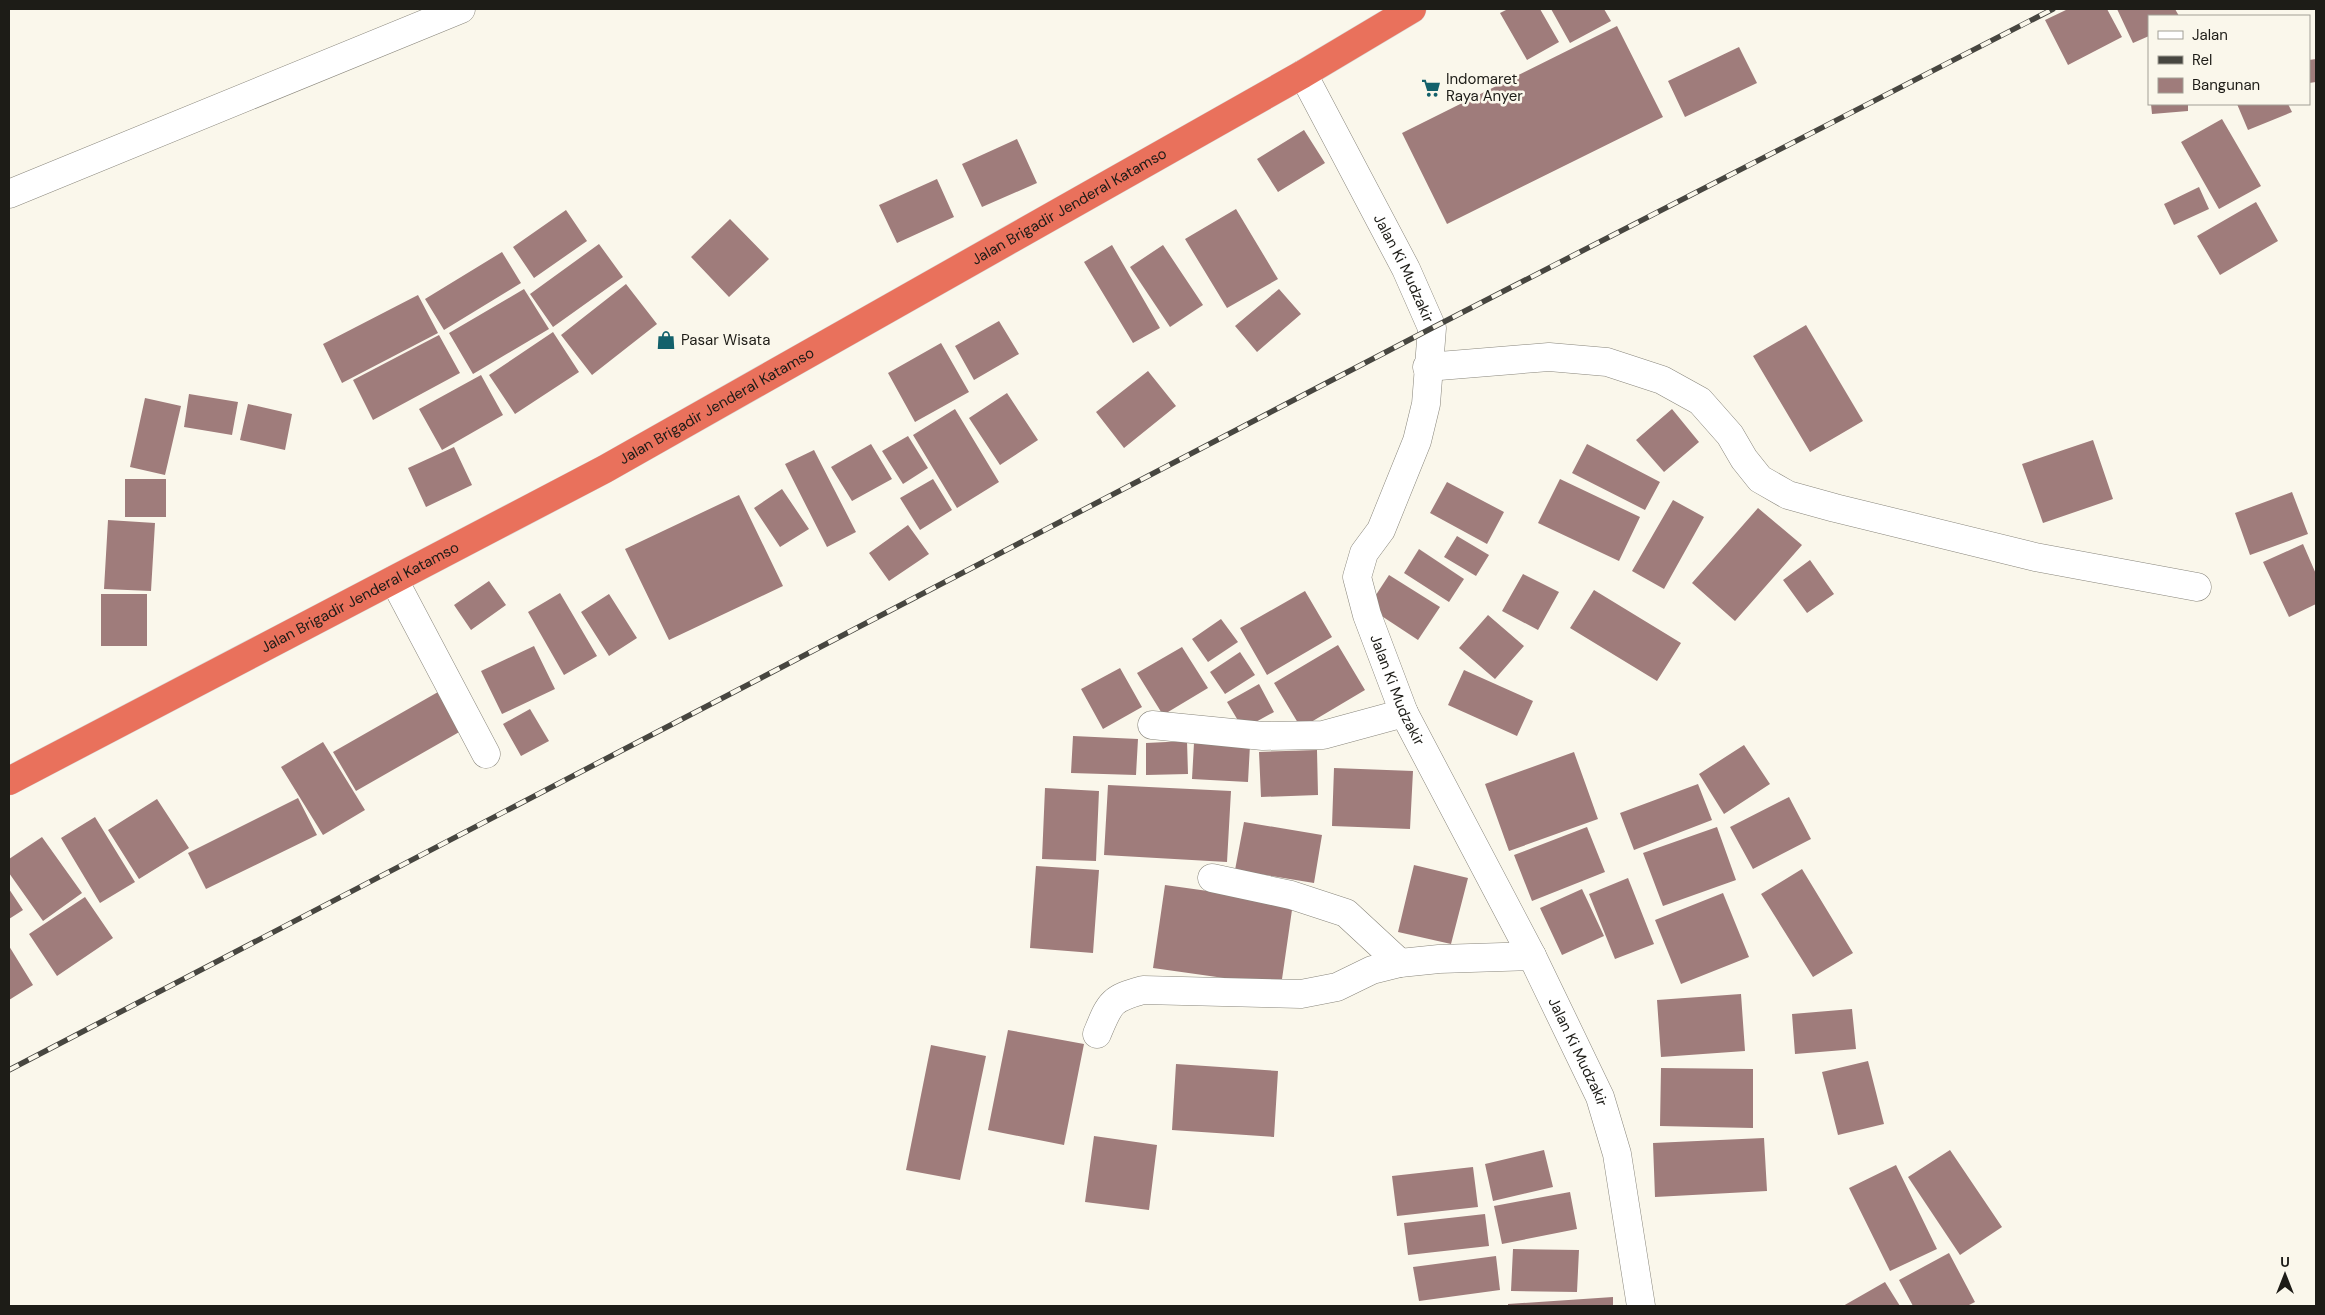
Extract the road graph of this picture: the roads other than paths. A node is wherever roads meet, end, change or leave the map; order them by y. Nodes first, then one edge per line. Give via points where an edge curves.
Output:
1 (460, 9) edge
2 (1412, 9) edge
3 (1303, 74) junction
4 (9, 194) edge
5 (1427, 367) junction
6 (394, 580) junction
7 (2197, 587) dead end
8 (1404, 712) junction
9 (1152, 725) dead end
10 (486, 754) dead end
11 (9, 781) edge
12 (1212, 878) dead end
13 (1532, 956) junction
14 (1400, 963) junction
15 (1097, 1034) dead end
16 (1641, 1306) edge

1 - 4 street
2 - 3 highway, Jalan Brigadir Jenderal Katamso
3 - 5 street, Jalan Ki Mudzakir via 1406,269 1432,328
3 - 6 highway, Jalan Brigadir Jenderal Katamso via 605,469
5 - 7 street via 1549,357 1607,362 1662,380 1700,401 1730,435 1760,479 1788,495 2035,557
5 - 8 street, Jalan Ki Mudzakir via 1426,404 1417,441 1381,530 1364,553 1357,577 1367,615
6 - 10 street
6 - 11 highway, Jalan Brigadir Jenderal Katamso
8 - 9 street via 1323,735 1263,736
8 - 13 street, Jalan Ki Mudzakir
12 - 14 street via 1291,895 1346,913
13 - 14 street via 1439,958
13 - 16 street, Jalan Ki Mudzakir via 1600,1097 1617,1154
14 - 15 street via 1372,970 1337,987 1301,994 1143,990 1123,995 1109,1005

